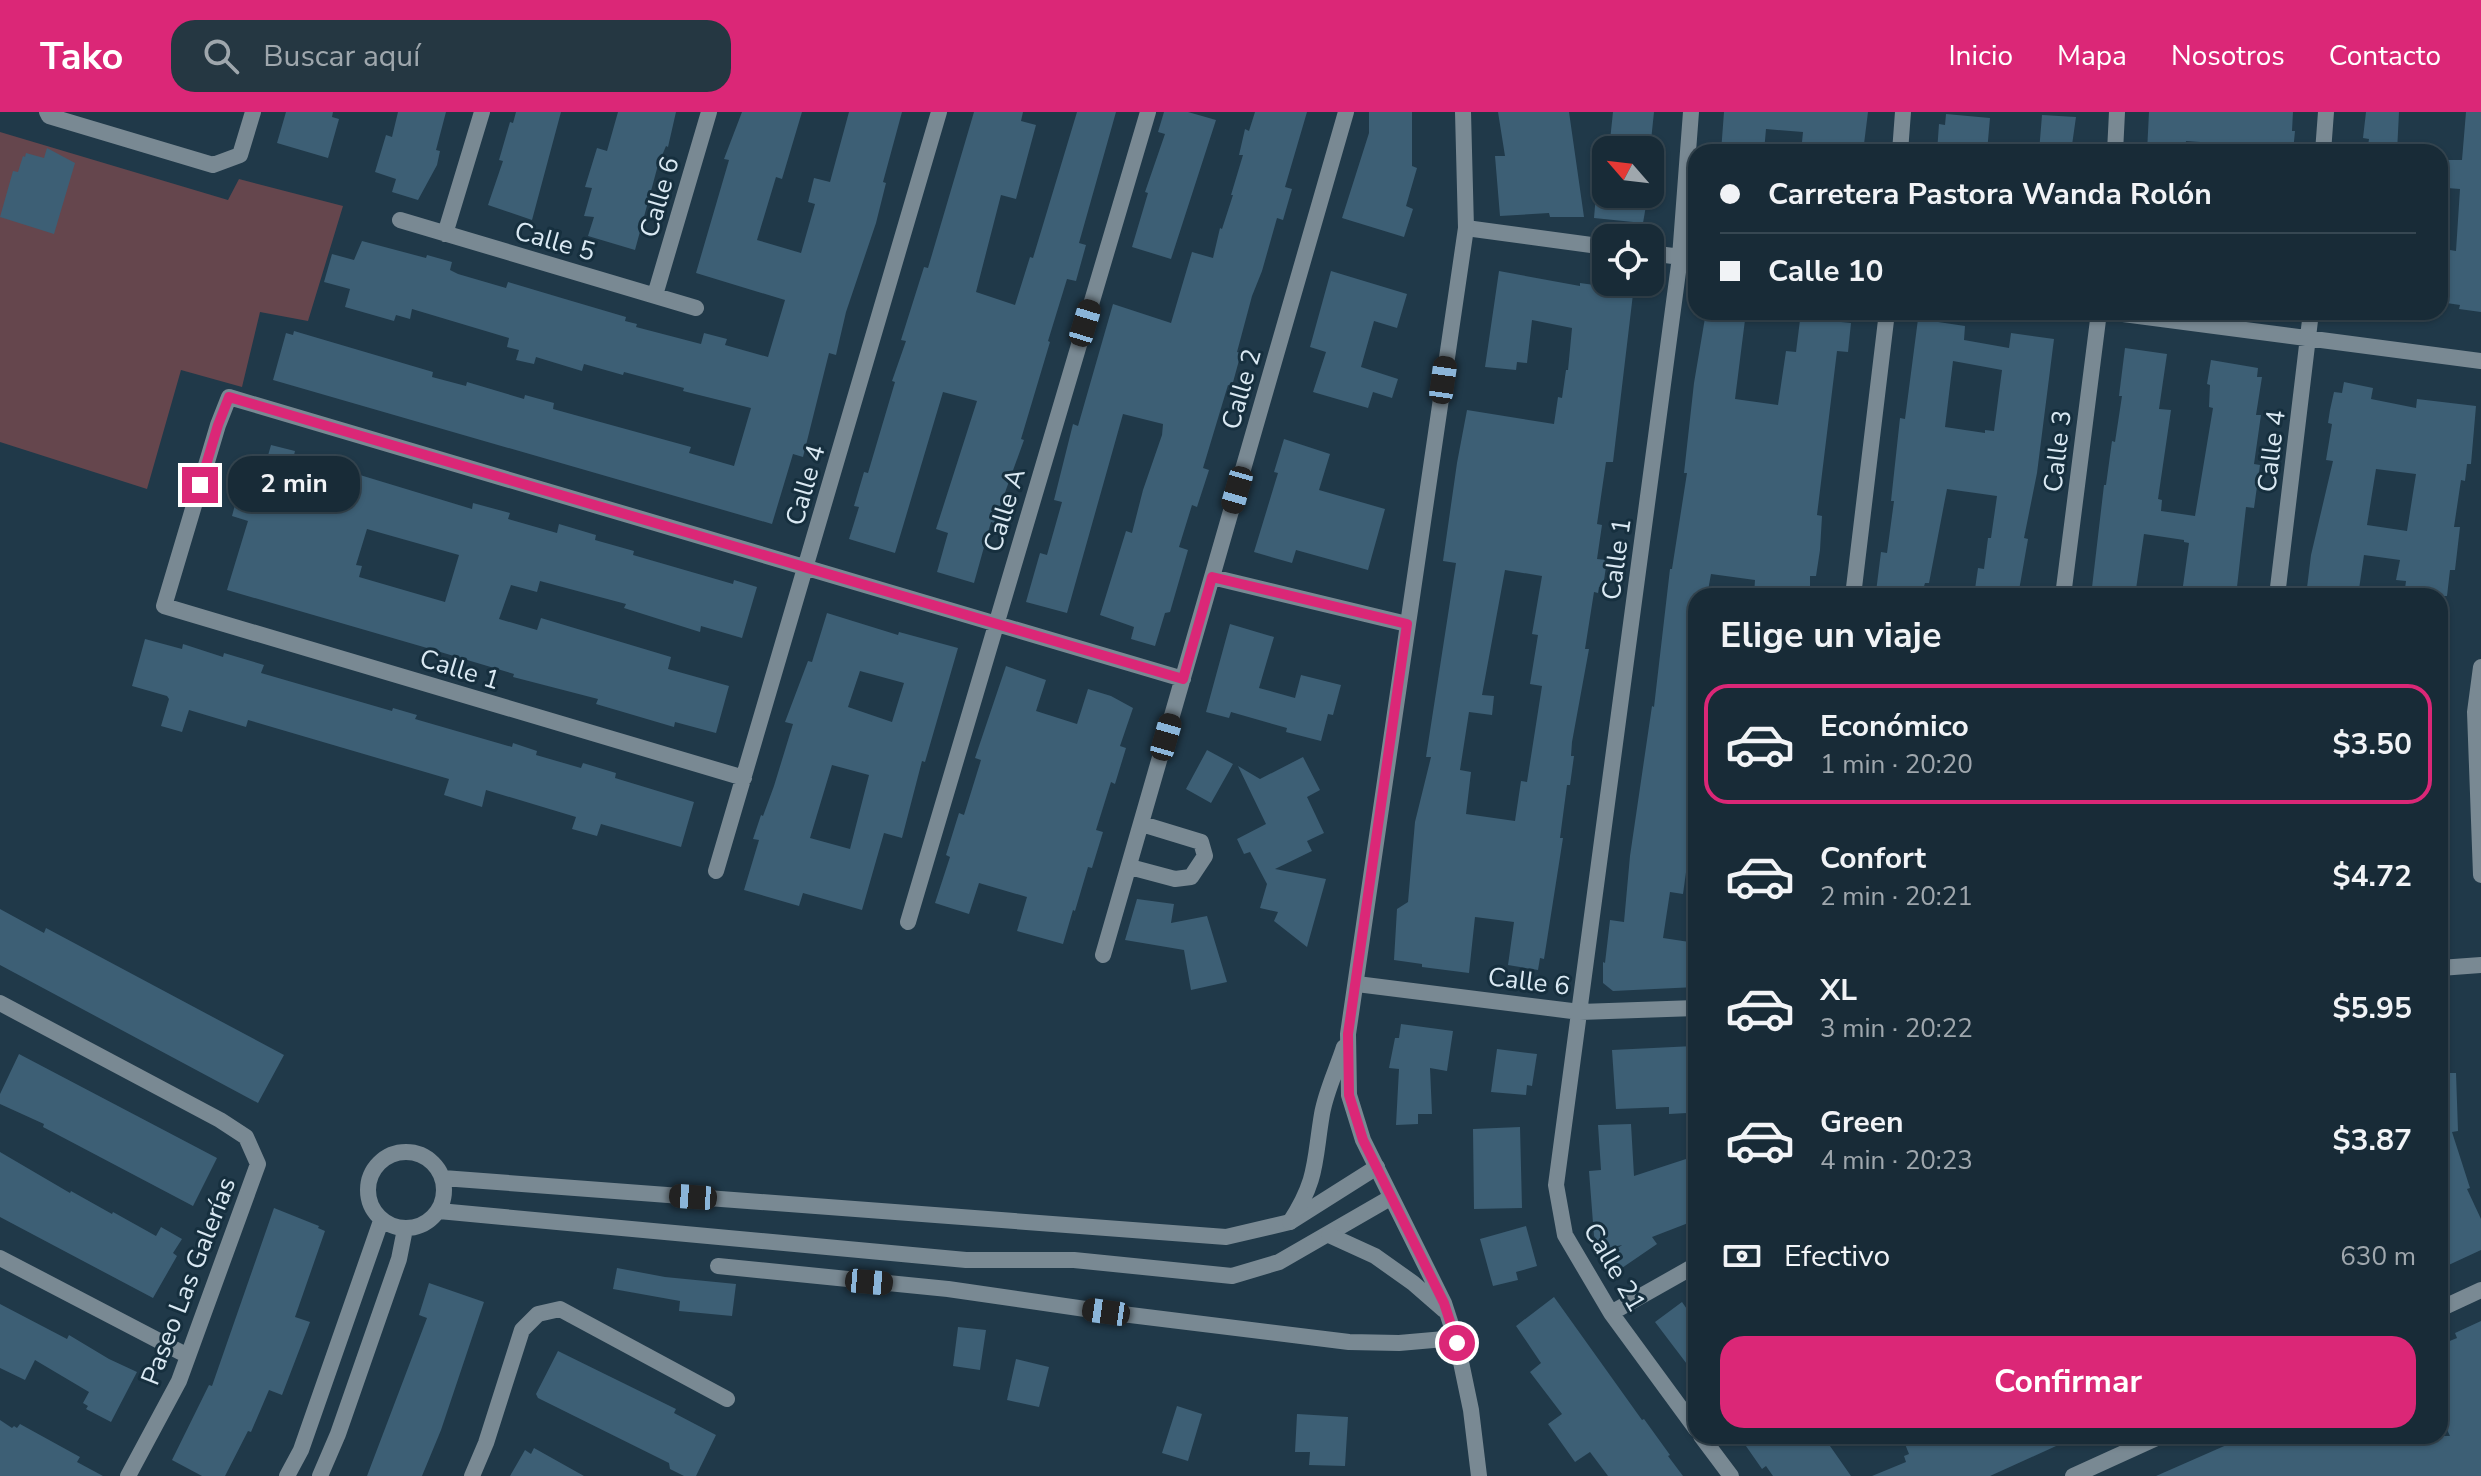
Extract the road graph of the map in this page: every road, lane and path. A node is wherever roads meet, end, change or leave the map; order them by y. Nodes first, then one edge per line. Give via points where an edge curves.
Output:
1 (47, 112) edge
2 (482, 112) edge
3 (709, 112) edge
4 (939, 112) edge
5 (1148, 112) edge
6 (1346, 112) edge
7 (1463, 112) edge
8 (1691, 112) edge
9 (1903, 112) edge
10 (2117, 112) edge
11 (2326, 112) edge
12 (252, 115) edge
13 (1690, 144) edge
14 (1901, 144) edge
15 (2115, 144) edge
16 (2324, 144) edge
17 (400, 220) dead end
18 (1466, 228) junction
19 (445, 234) junction
20 (1592, 245) edge
21 (1664, 255) edge
22 (1688, 258) edge
23 (655, 295) junction
24 (696, 308) dead end
25 (1886, 320) edge
26 (2098, 320) edge
27 (2170, 320) edge
28 (2310, 320) edge
29 (2309, 338) junction
30 (2481, 361) edge
31 (806, 568) junction
32 (1212, 577) junction
33 (1854, 588) edge
34 (2064, 588) edge
35 (2278, 588) edge
36 (996, 624) junction
37 (1407, 624) junction
38 (2481, 667) edge
39 (1183, 679) junction
40 (744, 778) junction
41 (1142, 824) junction
42 (1130, 867) junction
43 (716, 871) dead end
44 (2481, 875) edge
45 (908, 922) dead end
46 (1103, 955) dead end
47 (2481, 965) edge
48 (2448, 967) edge
49 (1357, 984) junction
50 (0, 1003) edge
51 (1688, 1008) edge
52 (1580, 1012) junction
53 (1348, 1034) junction
54 (1377, 1167) junction
55 (443, 1178) junction
56 (1390, 1198) junction
57 (439, 1211) junction
58 (381, 1221) junction
59 (1290, 1222) junction
60 (405, 1229) junction
61 (1329, 1235) junction
62 (0, 1258) edge
63 (718, 1266) dead end
64 (1688, 1270) edge
65 (2481, 1290) edge
66 (2448, 1305) edge
67 (1611, 1313) junction
68 (1448, 1314) junction
69 (1456, 1338) junction
70 (188, 1356) junction
71 (727, 1399) dead end
72 (1688, 1418) edge
73 (1707, 1444) edge
74 (2143, 1444) edge
75 (128, 1476) edge
76 (287, 1476) edge
77 (320, 1476) edge
78 (472, 1476) edge
79 (1479, 1476) edge
80 (1731, 1476) edge
81 (2073, 1476) edge

1 - 12 street via 213,165 240,155
2 - 19 street
3 - 23 street, Calle 6
4 - 31 street, Calle 4
5 - 36 street, Calle A
6 - 32 street, Calle 2
7 - 18 street
8 - 13 street, Calle 1
9 - 14 street
10 - 15 street
11 - 16 street
17 - 19 street, Calle 5
18 - 20 street
18 - 37 street
19 - 23 street, Calle 5
21 - 22 street
22 - 52 street, Calle 1
23 - 24 street, Calle 5
25 - 33 street
26 - 34 street, Calle 3
27 - 29 street
28 - 29 street, Calle 4
29 - 30 street
29 - 35 street, Calle 4
31 - 36 street
31 - 40 street, Calle 4
31 - 40 street, Calle 1 via 229,397 164,606
32 - 37 street
32 - 39 street, Calle 2
36 - 39 street
36 - 45 street, Calle A
37 - 49 street
38 - 44 street via 2475,712
39 - 41 street, Calle 2
40 - 43 street, Calle 4
41 - 42 street, Calle 2
41 - 42 street via 1201,842 1205,856 1191,877 1175,879
42 - 46 street, Calle 2
47 - 48 street
49 - 52 street, Calle 6
49 - 53 street
50 - 70 street, Paseo Las Galerías via 246,1137 258,1164
51 - 52 street, Calle 6
52 - 67 street, Calle 21 via 1556,1185 1565,1235
53 - 54 street via 1349,1095
53 - 59 street via 1323,1110 1315,1170
54 - 56 street
54 - 59 street
55 - 57 street
55 - 58 street via 428,1158 416,1153 390,1155 379,1162 367,1185
55 - 59 street via 1226,1237
56 - 61 street
56 - 68 street
57 - 60 street via 430,1221
57 - 61 street via 966,1260 1074,1260 1232,1276 1279,1262
58 - 60 street
58 - 76 street via 301,1450
60 - 77 street via 399,1259
61 - 68 street via 1375,1256
62 - 70 street
63 - 69 street via 948,1289 1349,1342
64 - 67 street
65 - 66 street
67 - 72 street, Calle 21
68 - 69 street
69 - 79 street
70 - 75 street, Paseo Las Galerías
71 - 78 street via 560,1309 538,1314 522,1330
73 - 80 street
74 - 81 street

